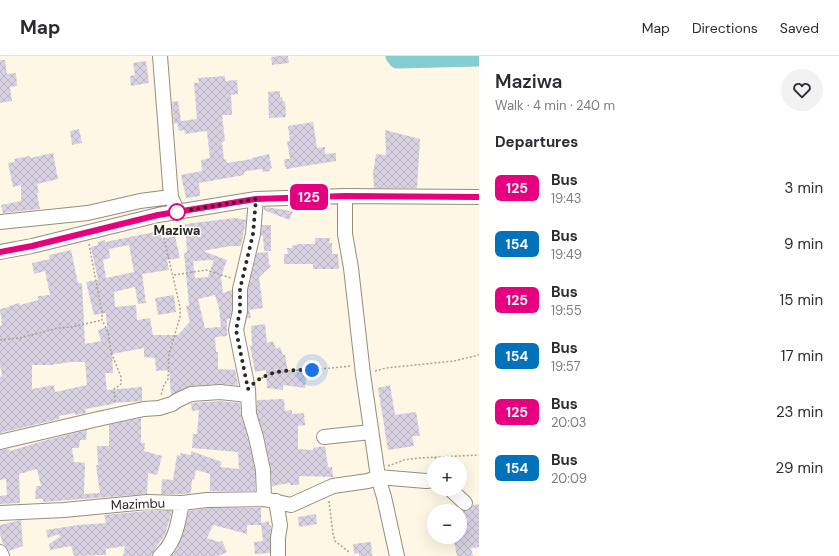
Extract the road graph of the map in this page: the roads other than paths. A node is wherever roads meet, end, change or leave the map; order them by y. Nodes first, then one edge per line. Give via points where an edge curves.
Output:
1 (160, 56) edge
2 (345, 196) junction
3 (171, 197) junction
4 (479, 197) edge
5 (256, 199) junction
6 (177, 212) junction
7 (0, 222) edge
8 (0, 252) edge
9 (248, 392) junction
10 (371, 432) junction
11 (324, 437) dead end
12 (0, 442) edge
13 (377, 475) junction
14 (427, 481) edge
15 (458, 496) edge
16 (270, 500) junction
17 (182, 503) junction
18 (466, 503) dead end
19 (0, 513) edge
20 (0, 552) edge
21 (2, 556) edge
22 (160, 556) edge
23 (278, 556) edge
24 (397, 556) edge

1 - 3 street
2 - 4 street
2 - 5 street
2 - 10 street via 345,234
3 - 6 street
3 - 7 street via 88,213
5 - 6 street
5 - 9 street via 253,234 240,289 240,311 236,330
6 - 8 street
9 - 12 street via 191,394 159,408 144,409
9 - 16 street via 250,414
10 - 11 street
10 - 13 street
13 - 14 street
13 - 16 street, Mazimbu via 368,481 333,486 291,505
13 - 24 street
15 - 18 street
16 - 17 street, Mazimbu via 207,500
16 - 23 street via 280,525
17 - 19 street, Mazimbu via 147,502
17 - 22 street via 178,528 173,540
20 - 21 street

